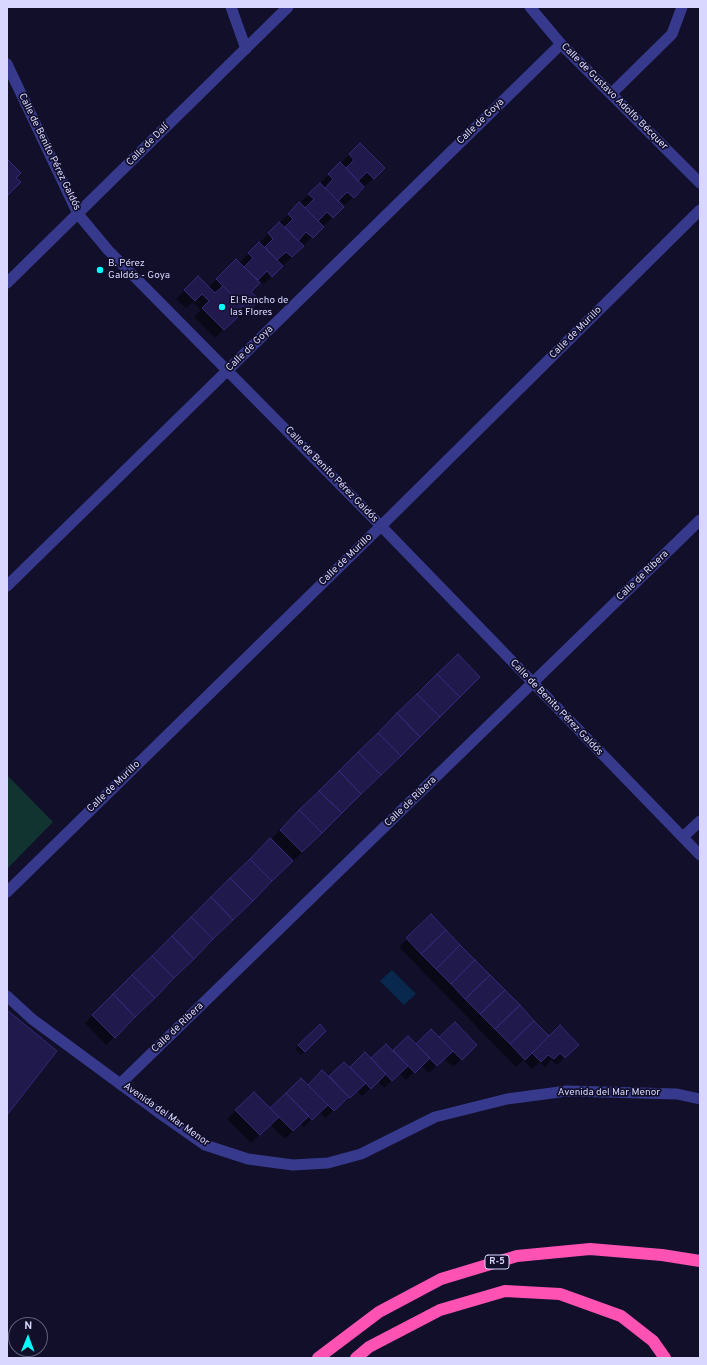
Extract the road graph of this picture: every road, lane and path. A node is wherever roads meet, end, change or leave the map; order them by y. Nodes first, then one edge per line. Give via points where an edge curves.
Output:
1 (230, 7) edge
2 (288, 7) edge
3 (530, 7) edge
4 (682, 7) edge
5 (561, 44) junction
6 (246, 49) junction
7 (7, 64) edge
8 (611, 94) junction
9 (700, 183) edge
10 (700, 210) edge
11 (78, 214) junction
12 (7, 283) edge
13 (228, 370) junction
14 (700, 520) edge
15 (381, 526) junction
16 (7, 586) edge
17 (533, 683) junction
18 (700, 821) edge
19 (683, 837) junction
20 (700, 855) edge
21 (7, 892) edge
22 (7, 996) edge
23 (120, 1084) junction
24 (700, 1099) edge
25 (700, 1261) edge
26 (318, 1358) edge
27 (356, 1358) edge
28 (665, 1358) edge

1 - 6 street
2 - 6 street, Calle de Dalí
3 - 5 street, Calle de Gustavo Adolfo Bécquer
4 - 8 street via 672,34
5 - 8 street, Calle de Gustavo Adolfo Bécquer
5 - 13 street, Calle de Goya
6 - 11 street, Calle de Dalí
7 - 11 street, Calle de Benito Pérez Galdós
8 - 9 street, Calle de Gustavo Adolfo Bécquer
10 - 15 street, Calle de Murillo
11 - 12 street, Calle de Dalí
11 - 13 street, Calle de Benito Pérez Galdós via 108,250
13 - 15 street, Calle de Benito Pérez Galdós
13 - 16 street, Calle de Goya
14 - 17 street, Calle de Ribera
15 - 17 street, Calle de Benito Pérez Galdós
15 - 21 street, Calle de Murillo
17 - 19 street, Calle de Benito Pérez Galdós
17 - 23 street, Calle de Ribera
18 - 19 street
19 - 20 street, Calle de Benito Pérez Galdós
22 - 23 street, Avenida del Mar Menor via 32,1019
23 - 24 street, Avenida del Mar Menor via 205,1145 248,1159 293,1165 328,1163 361,1154 435,1118 507,1099 567,1091 677,1094
25 - 26 highway, R-5 via 590,1249 517,1256 441,1279 379,1312
27 - 28 highway via 369,1347 440,1310 505,1291 560,1294 621,1316 653,1340

